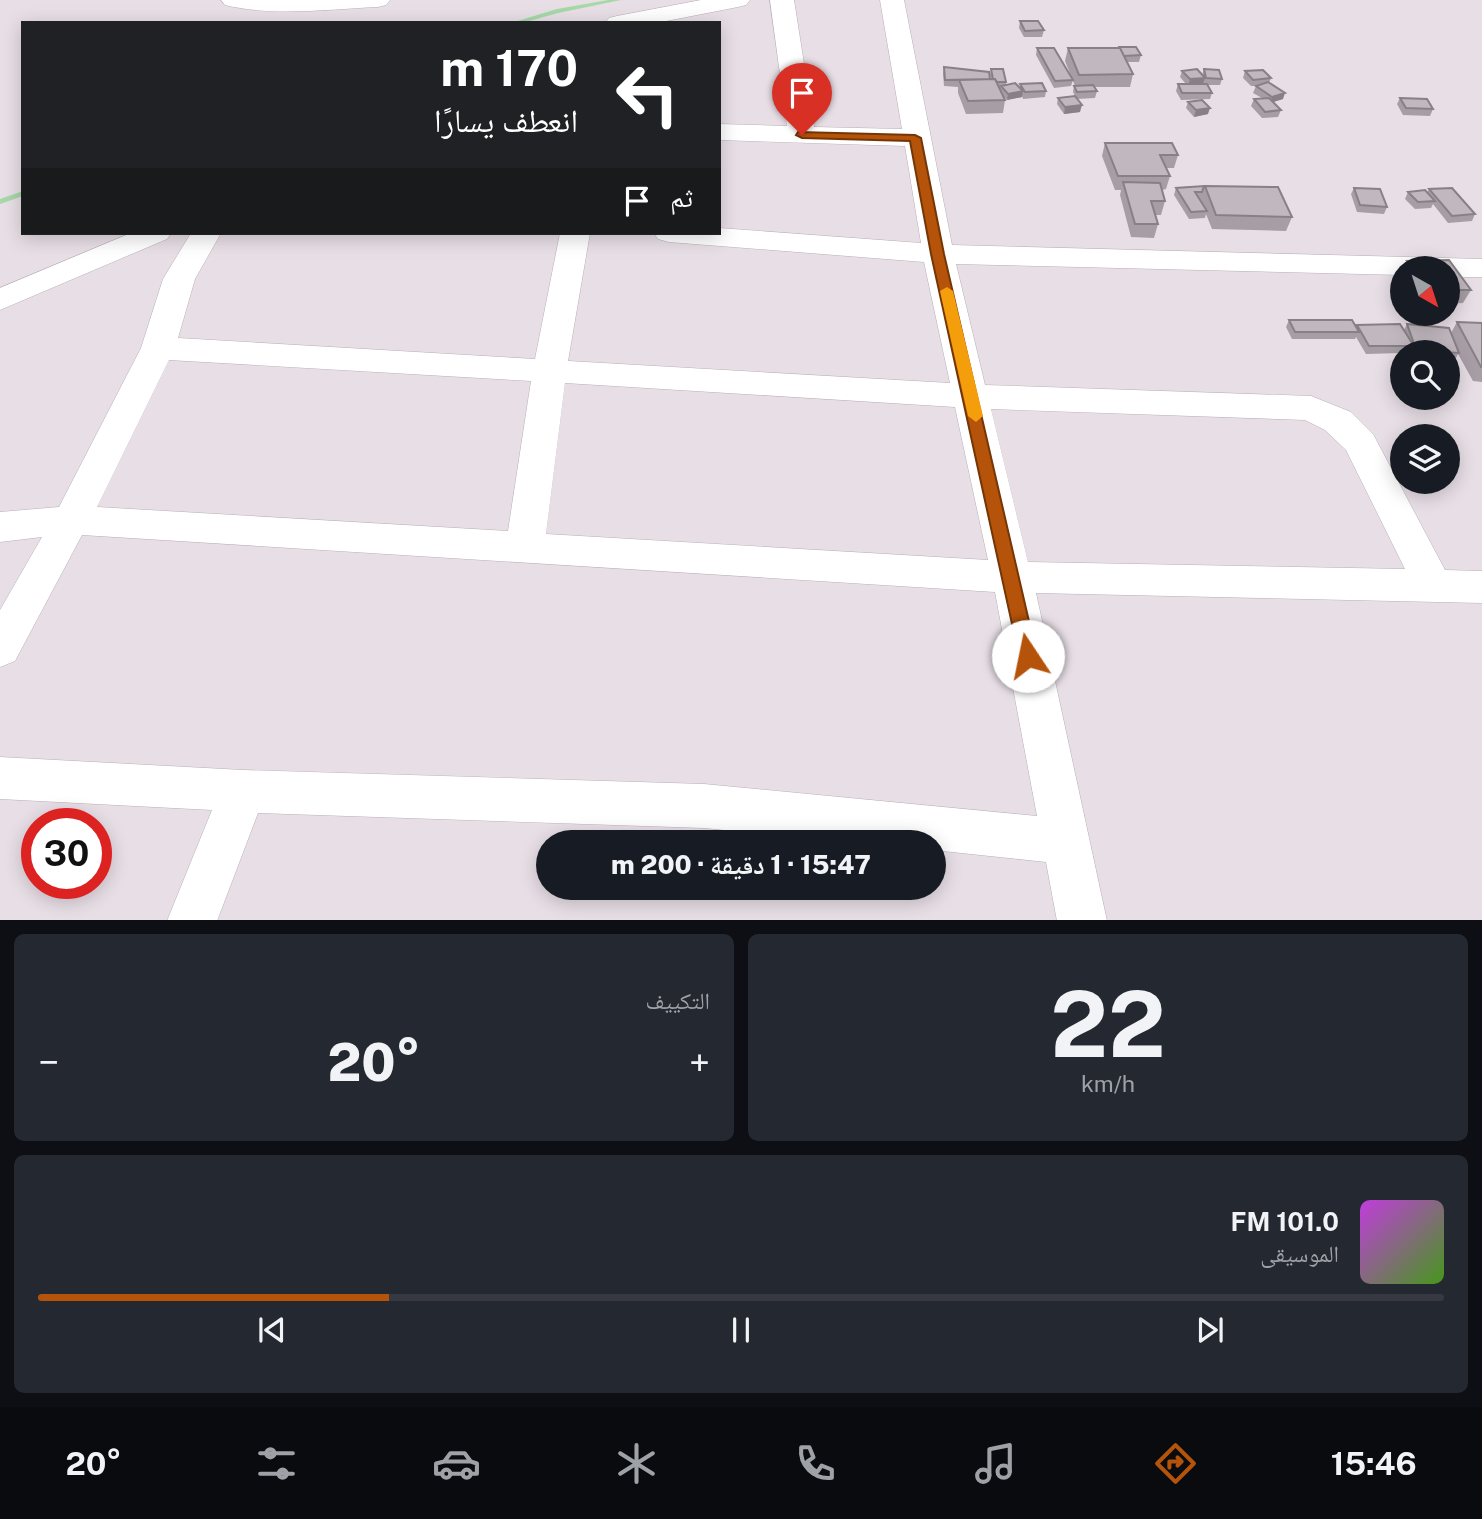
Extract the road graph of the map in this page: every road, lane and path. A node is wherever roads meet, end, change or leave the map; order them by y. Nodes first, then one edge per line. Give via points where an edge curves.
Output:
1 (233, 0) edge
2 (378, 0) edge
3 (738, 0) edge
4 (782, 0) edge
5 (892, 0) edge
6 (627, 21) edge
7 (721, 132) edge
8 (802, 135) junction
9 (915, 138) junction
10 (151, 235) edge
11 (205, 235) edge
12 (575, 235) edge
13 (695, 235) edge
14 (938, 254) junction
15 (1482, 268) edge
16 (0, 300) edge
17 (158, 348) junction
18 (549, 373) junction
19 (971, 396) junction
20 (71, 520) junction
21 (0, 527) edge
22 (525, 546) junction
23 (1012, 577) junction
24 (1434, 587) junction
25 (1482, 587) edge
26 (0, 649) edge
27 (0, 778) edge
28 (243, 791) junction
29 (1064, 841) junction
30 (192, 920) edge
31 (1082, 920) edge

1 - 2 street via 282,4
3 - 6 street
4 - 8 street
5 - 9 street
7 - 8 street
8 - 9 street
9 - 14 street
10 - 16 street
11 - 17 street via 179,279
12 - 18 street
13 - 14 street
14 - 15 street
14 - 19 street
17 - 18 street
17 - 20 street
18 - 19 street
18 - 22 street
19 - 23 street
19 - 24 street via 1311,408 1338,421 1360,443
20 - 21 street
20 - 22 street
20 - 26 street
22 - 23 street
23 - 24 street
23 - 29 street
24 - 25 street
27 - 28 street
28 - 29 street via 704,806
28 - 30 street
29 - 31 street

